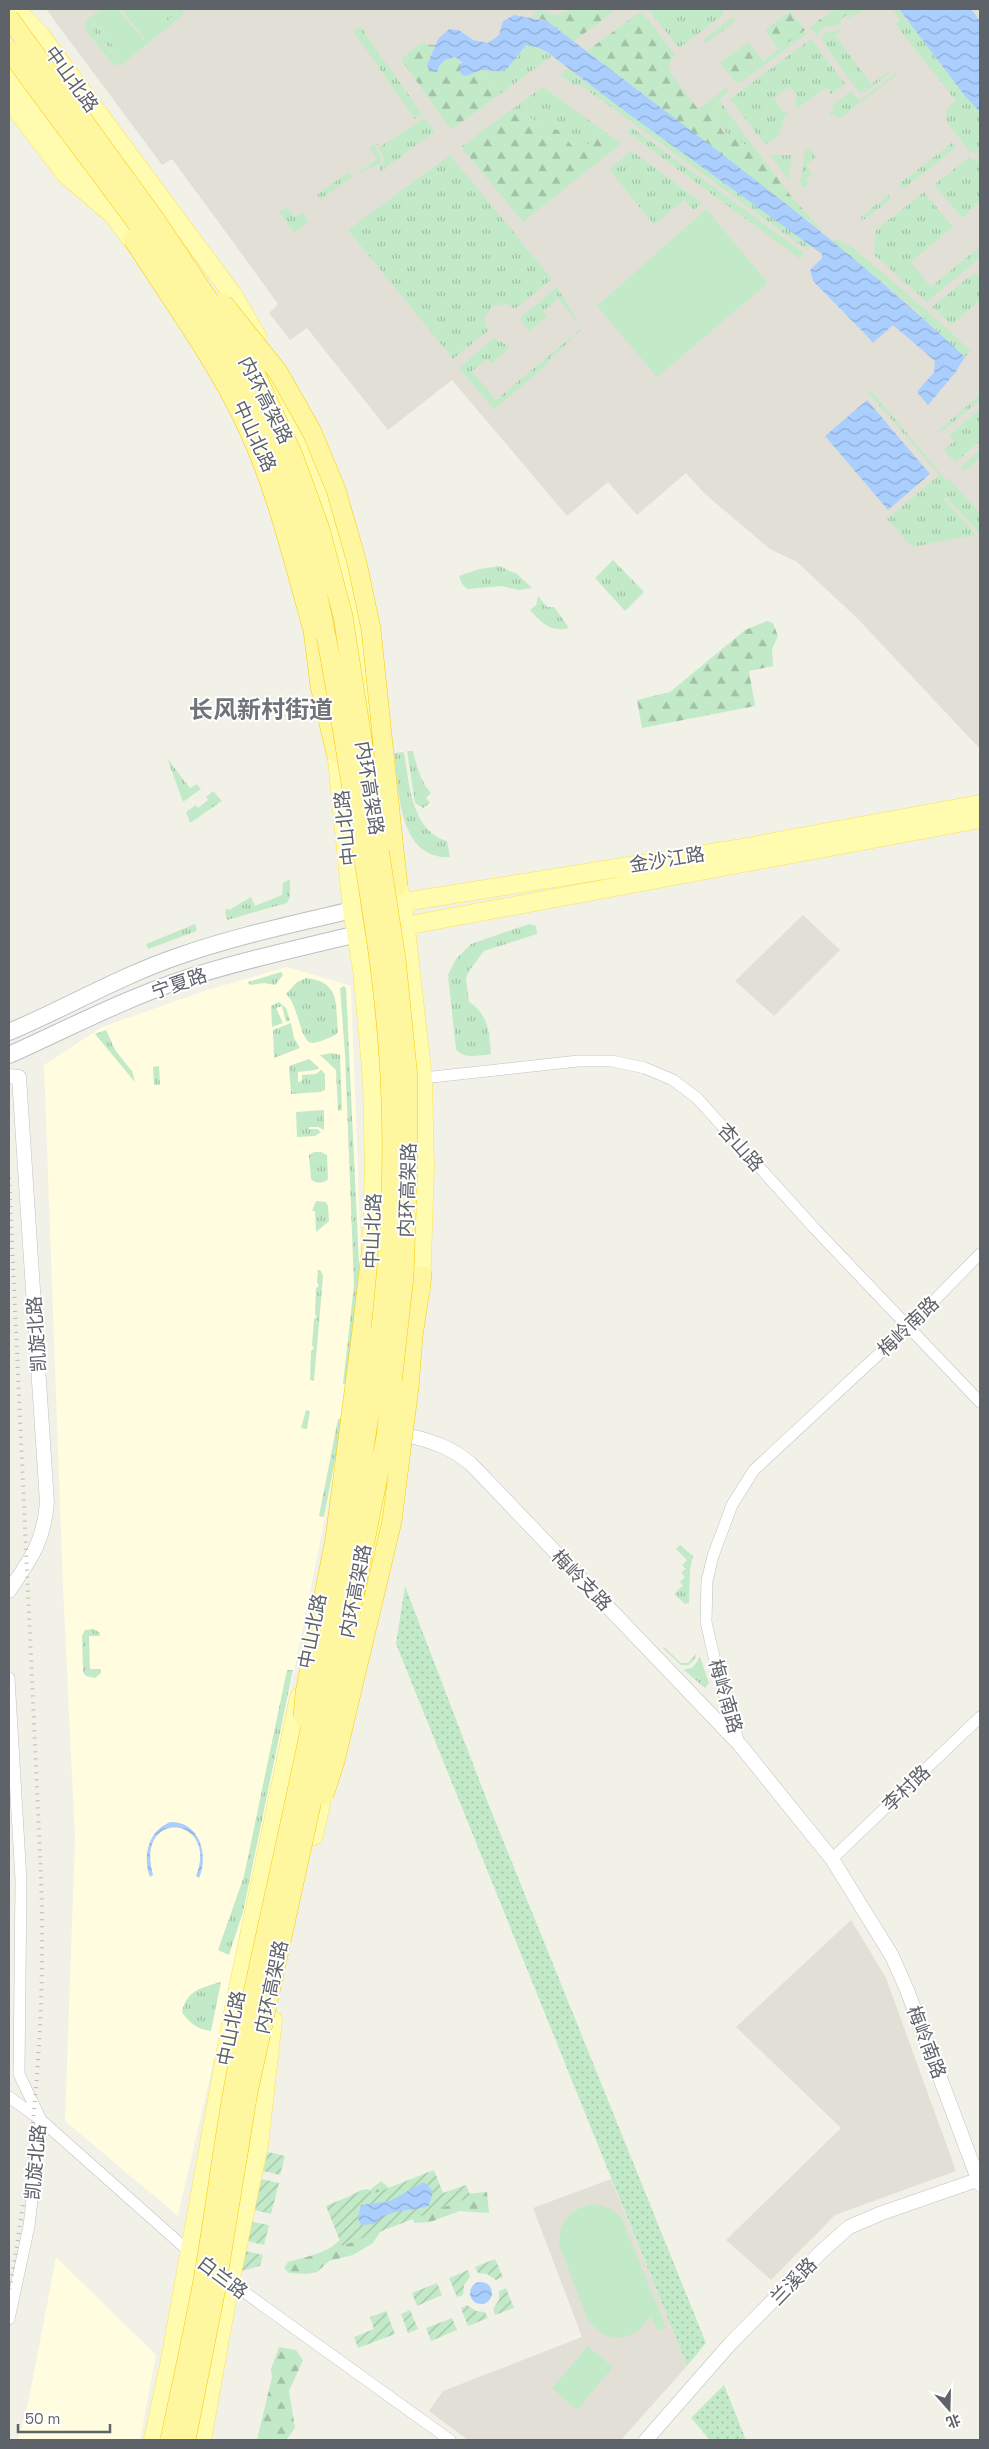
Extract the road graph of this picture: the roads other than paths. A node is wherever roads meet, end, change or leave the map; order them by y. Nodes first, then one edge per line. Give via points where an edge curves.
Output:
1 (10, 9) edge
2 (16, 9) edge
3 (9, 18) edge
4 (11, 53) edge
5 (9, 77) edge
6 (9, 100) edge
7 (112, 215) junction
8 (180, 258) junction
9 (326, 511) junction
10 (336, 753) junction
11 (980, 804) edge
12 (980, 819) edge
13 (400, 894) junction
14 (352, 910) junction
15 (404, 926) junction
16 (357, 934) junction
17 (9, 1032) edge
18 (9, 1055) edge
19 (9, 1076) edge
20 (423, 1078) junction
21 (372, 1244) junction
22 (980, 1254) edge
23 (422, 1276) junction
24 (909, 1326) junction
25 (980, 1402) edge
26 (411, 1436) junction
27 (9, 1590) edge
28 (9, 1678) edge
29 (980, 1717) edge
30 (740, 1745) junction
31 (330, 1765) junction
32 (300, 1775) junction
33 (832, 1859) junction
34 (290, 1899) junction
35 (9, 2097) edge
36 (41, 2120) junction
37 (980, 2181) edge
38 (190, 2252) junction
39 (230, 2283) junction
40 (9, 2319) edge
41 (153, 2440) edge
42 (170, 2440) edge
43 (186, 2440) edge
44 (202, 2440) edge
45 (450, 2440) edge
46 (646, 2440) edge

1 - 9 main road, 中山北路 via 269,379 304,449
2 - 9 main road, 中山北路 via 39,33 233,294 289,386 325,460
3 - 8 highway, 内环高架路, bridge
4 - 10 highway, bridge via 216,370 244,420 266,472 313,630 320,686
4 - 32 highway, 内环高架路, bridge via 143,232 241,383 277,460 302,534 325,621 379,963 390,1077 391,1168 386,1276 367,1436
5 - 7 main road
6 - 7 main road, 中山北路 via 66,176
7 - 10 main road, 中山北路 via 193,322 257,431 278,485 320,626
8 - 13 highway, bridge via 217,295 278,372 312,432 336,490 357,562 371,629
8 - 34 highway, 内环高架路, bridge via 256,375 293,455 320,529 343,616 396,959 408,1078 404,1276 386,1437
9 - 13 main road, 中山北路 via 356,608 382,828
10 - 14 main road, 中山北路
11 - 13 main road, 金沙江路 via 736,848
12 - 15 main road, 金沙江路
13 - 14 main road, 金沙江路
13 - 15 main road, 中山北路
14 - 16 main road, 中山北路
14 - 17 main road, 宁夏路 via 179,956 117,980
15 - 16 main road, 金沙江路
15 - 20 main road, 中山北路
16 - 18 main road, 宁夏路 via 186,979 130,1000
16 - 21 main road, 中山北路 via 372,1079
19 - 27 street, 凯旋北路 via 19,1077 47,1503 46,1522 37,1548
20 - 23 main road, 中山北路
20 - 24 street, 杏山路 via 578,1061 612,1061 645,1068 672,1080 697,1098
21 - 32 highway, bridge via 335,1539 305,1693
21 - 38 main road, 中山北路 via 357,1404 232,2017
22 - 24 street, 梅岭南路
23 - 26 main road, 中山北路
23 - 31 main road, 中山北路 via 410,1310 399,1416 370,1576
23 - 34 highway, bridge via 392,1521 335,1761
24 - 25 street, 杏山路
24 - 30 street, 梅岭南路 via 754,1470 732,1506 707,1581 706,1622
26 - 30 street, 梅岭支路 via 439,1443 470,1464
26 - 31 main road, 中山北路 via 399,1521 348,1735
28 - 36 street, 凯旋北路 via 21,1880 18,2074
29 - 33 street, 李村路
30 - 33 street, 梅岭南路
31 - 39 main road, 中山北路 via 269,2034 259,2145
32 - 42 highway, 内环高架路, bridge via 232,2089 203,2277
33 - 37 street, 梅岭南路 via 896,1964
34 - 43 highway, 内环高架路, bridge via 248,2092 216,2288
35 - 36 street, 白兰路
36 - 38 street, 白兰路
36 - 40 street, 凯旋北路 via 29,2226
37 - 46 street, 兰溪路 via 849,2227 730,2344
38 - 39 street, 白兰路
38 - 41 main road, 中山北路
39 - 44 main road, 中山北路
39 - 45 street, 白兰路

